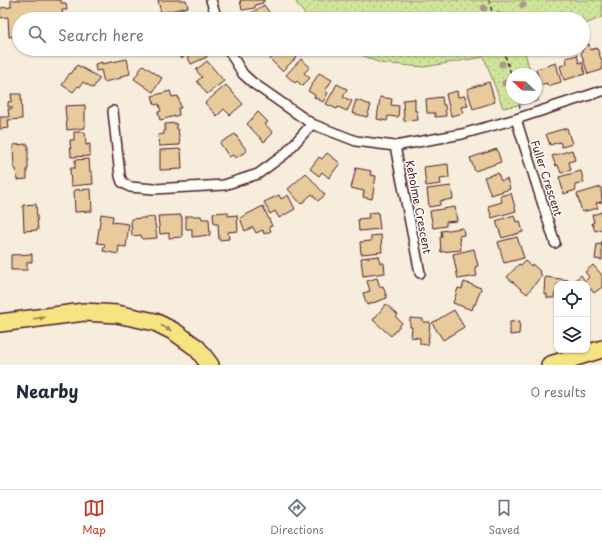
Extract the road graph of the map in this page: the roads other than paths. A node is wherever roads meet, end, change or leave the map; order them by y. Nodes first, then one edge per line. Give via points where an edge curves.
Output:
1 (211, 0) edge
2 (215, 12) edge
3 (232, 56) edge
4 (602, 91) edge
5 (114, 111) dead end
6 (516, 119) junction
7 (312, 124) junction
8 (395, 146) junction
9 (555, 243) dead end
10 (420, 273) dead end
11 (0, 323) edge
12 (602, 349) edge
13 (210, 365) edge
14 (550, 365) edge

1 - 2 street
3 - 7 street via 253,83
4 - 6 street
5 - 7 street via 122,182 130,186 154,189 224,184 258,174 285,154
6 - 8 street via 462,134
6 - 9 street, Fuller Crescent
7 - 8 street via 356,141
8 - 10 street, Keholme Crescent
11 -> 13 highway via 84,312 116,314 156,322 175,332 198,348
12 - 14 highway

